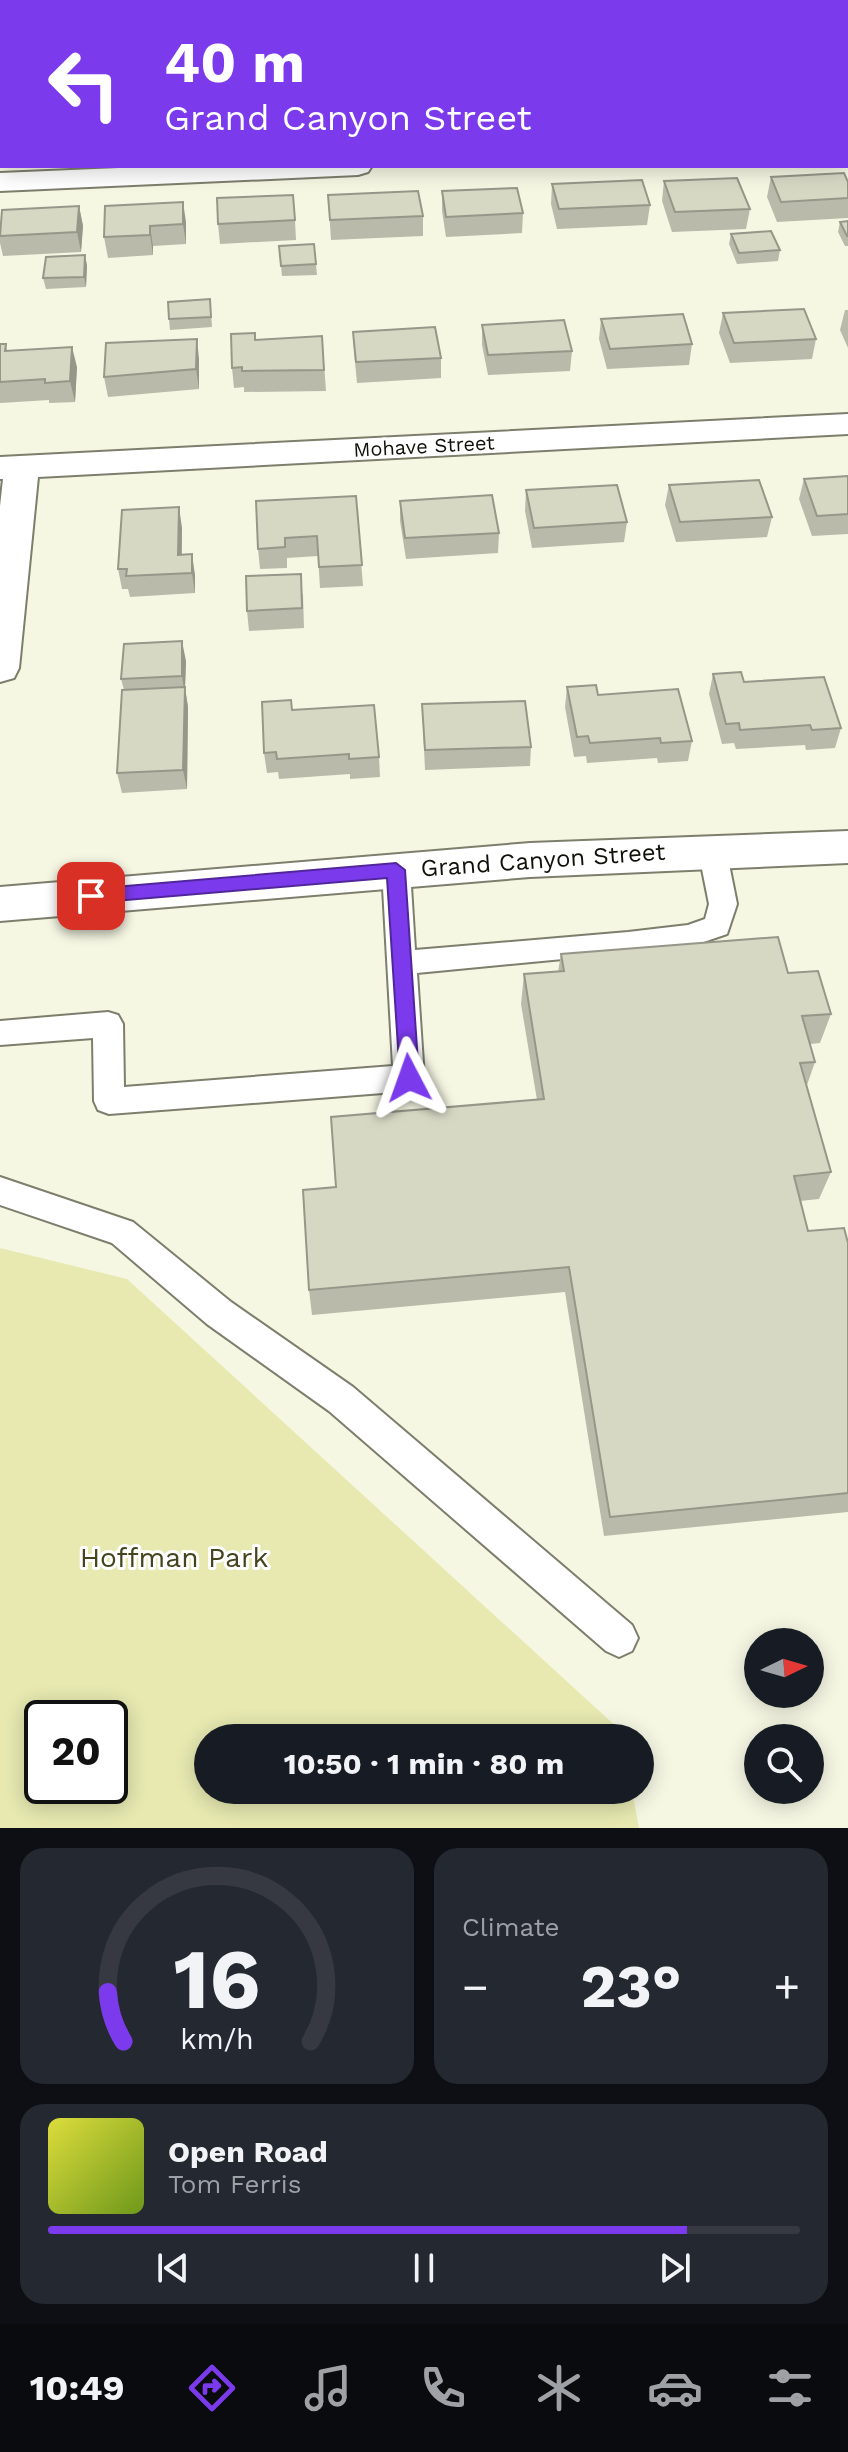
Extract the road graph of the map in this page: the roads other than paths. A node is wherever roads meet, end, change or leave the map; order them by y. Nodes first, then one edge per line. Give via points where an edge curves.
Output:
1 (269, 168) edge
2 (90, 172) edge
3 (0, 182) edge
4 (848, 424) edge
5 (11, 467) edge
6 (0, 668) edge
7 (848, 847) edge
8 (712, 849) junction
9 (396, 870) junction
10 (0, 904) edge
11 (401, 963) junction
12 (0, 1033) edge
13 (0, 1191) edge
14 (619, 1638) dead end

1 - 2 street
2 - 3 street
4 - 5 street, Mohave Street
5 - 6 street
7 - 8 street, Grand Canyon Street
8 - 9 street, Grand Canyon Street
8 - 11 lane via 723,904 717,926 689,936
9 - 10 street, Grand Canyon Street
9 - 11 lane
11 - 12 lane via 409,1078 109,1101 108,1024
13 - 14 lane via 122,1232 219,1313 341,1399

